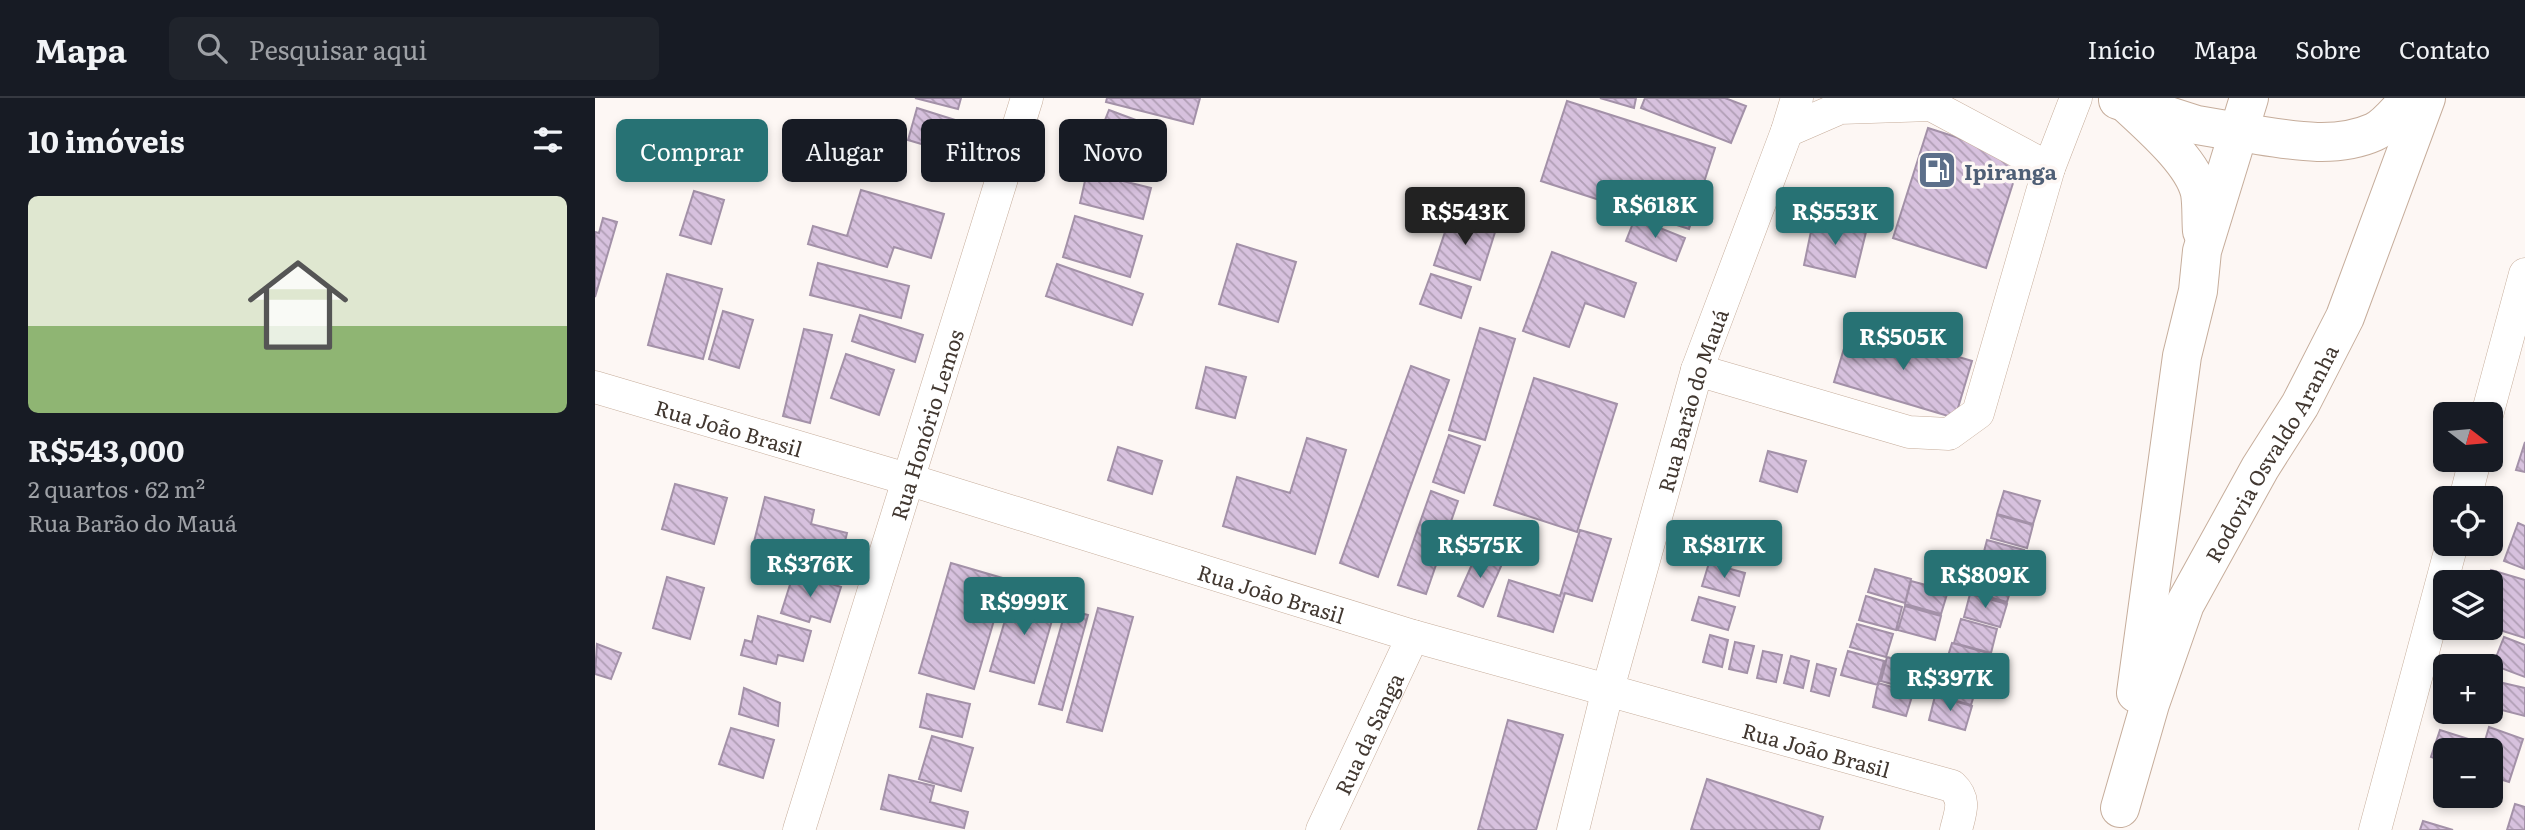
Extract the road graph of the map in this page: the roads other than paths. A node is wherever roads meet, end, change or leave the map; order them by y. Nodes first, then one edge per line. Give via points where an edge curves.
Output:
1 (1027, 98) edge
2 (1797, 98) edge
3 (2076, 98) edge
4 (2410, 98) edge
5 (2426, 98) edge
6 (2118, 100) edge
7 (2243, 115) edge
8 (1787, 131) junction
9 (2049, 167) junction
10 (2202, 251) junction
11 (2525, 274) edge
12 (1697, 370) junction
13 (595, 387) edge
14 (2491, 402) edge
15 (907, 479) junction
16 (2449, 556) edge
17 (1412, 636) junction
18 (1608, 689) junction
19 (2118, 819) edge
20 (799, 830) edge
21 (1322, 830) edge
22 (1573, 830) edge
23 (1956, 830) edge
24 (2375, 830) edge

1 - 15 street, Rua Honório Lemos
2 - 8 street, Rua Barão do Mauá
3 - 9 street
4 - 7 main road via 2375,131 2319,142
5 - 19 main road, Rodovia Osvaldo Aranha via 2345,317 2300,405 2185,604 2150,704
6 - 7 main road via 2197,125
6 - 10 main road via 2178,155 2194,179 2201,203
7 - 10 main road, Rodovia Osvaldo Aranha
8 - 9 street via 1840,108 1931,105
8 - 12 street, Rua Barão do Mauá
9 - 12 street via 1978,413 1949,434 1909,432
10 - 19 main road, Rodovia Osvaldo Aranha via 2198,291 2182,356
11 - 14 street
12 - 18 street, Rua Barão do Mauá
13 - 15 street, Rua João Brasil
15 - 17 street, Rua João Brasil
15 - 20 street, Rua Honório Lemos
16 - 24 street
17 - 18 street, Rua João Brasil
17 - 21 street, Rua da Sanga
18 - 22 street, Rua Barão do Mauá
18 - 23 street, Rua João Brasil via 1952,786 1962,803

